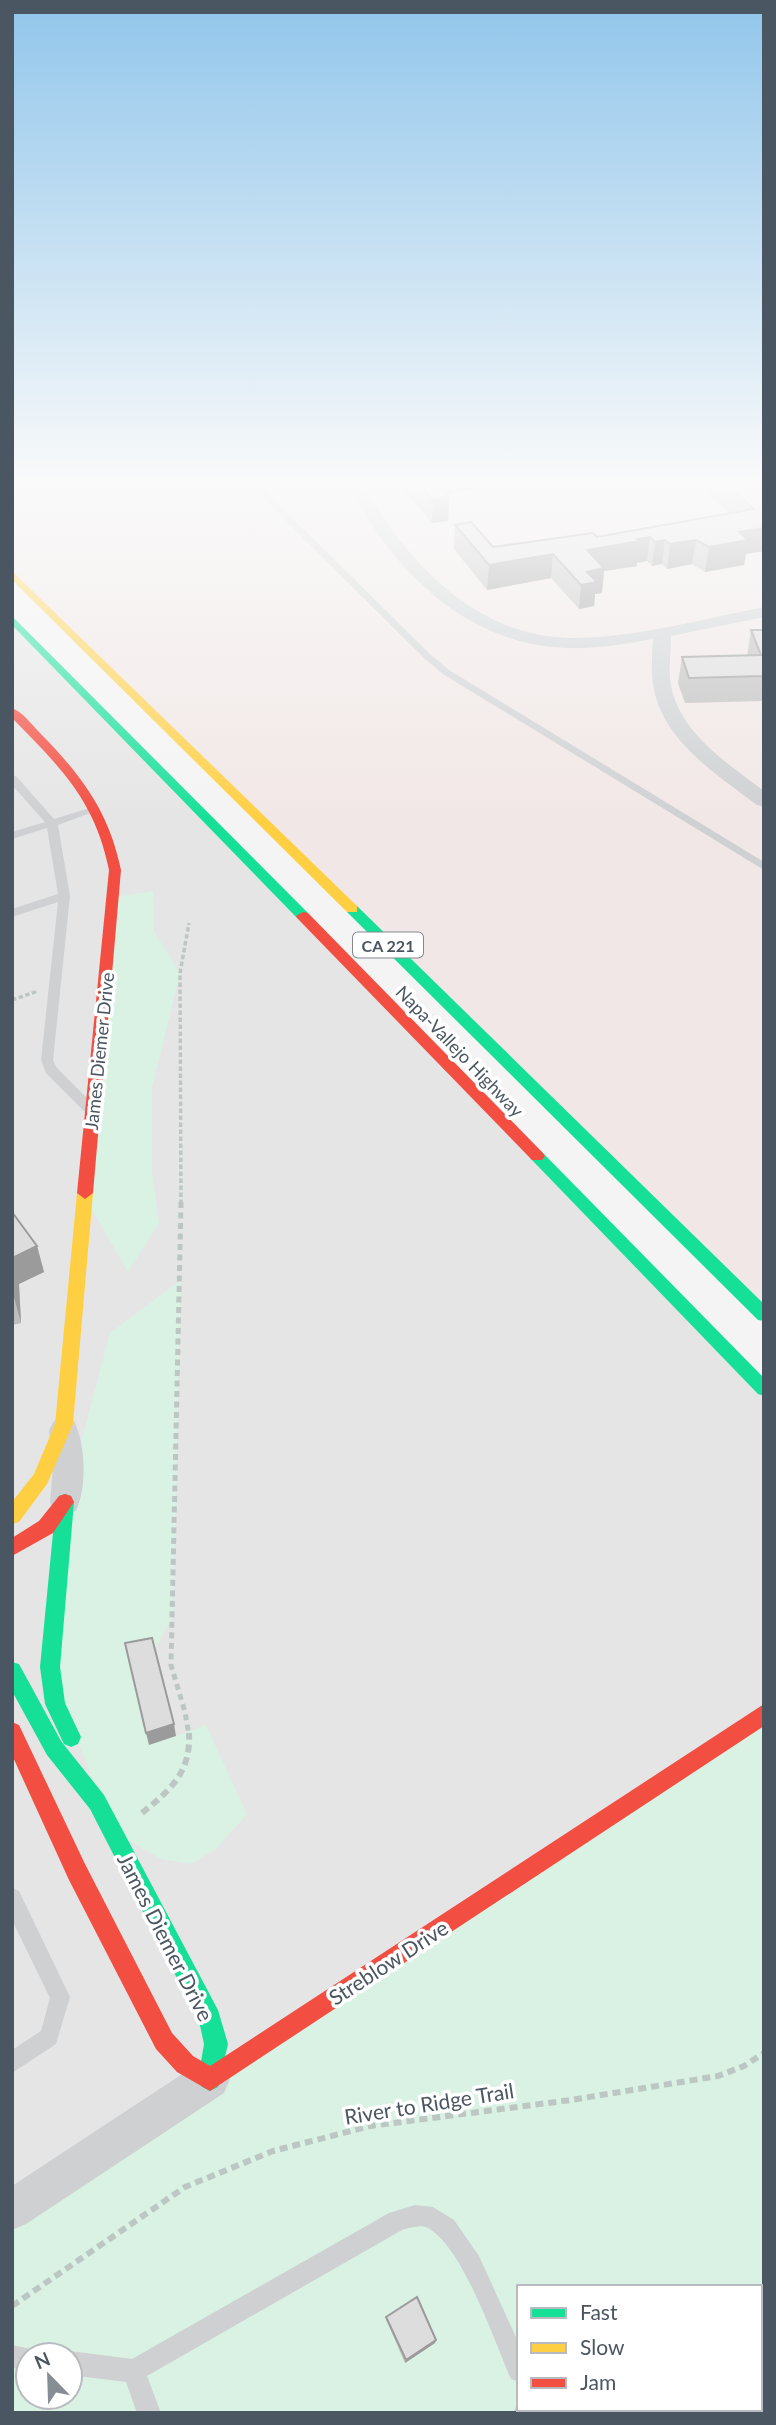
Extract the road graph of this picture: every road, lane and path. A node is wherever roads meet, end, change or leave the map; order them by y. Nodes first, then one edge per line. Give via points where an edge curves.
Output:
1 (31, 593) edge
2 (363, 593) edge
3 (439, 593) edge
4 (764, 612) edge
5 (12, 620) edge
6 (662, 631) junction
7 (12, 712) edge
8 (12, 778) edge
9 (761, 795) edge
10 (96, 809) junction
11 (52, 823) junction
12 (12, 836) edge
13 (764, 867) edge
14 (64, 896) junction
15 (12, 913) edge
16 (189, 923) dead end
17 (54, 988) junction
18 (12, 1000) edge
19 (92, 1112) junction
20 (764, 1315) edge
21 (764, 1390) edge
22 (64, 1424) junction
23 (65, 1502) junction
24 (12, 1516) edge
25 (12, 1548) edge
26 (12, 1671) edge
27 (764, 1714) edge
28 (12, 1732) edge
29 (97, 1802) junction
30 (112, 1831) junction
31 (12, 1898) edge
32 (764, 2053) edge
33 (12, 2063) edge
34 (210, 2079) junction
35 (12, 2210) edge
36 (12, 2306) edge
37 (84, 2365) edge
38 (517, 2367) edge
39 (134, 2371) junction
40 (149, 2413) edge

1 - 20 main road, Napa-Vallejo Highway / CA 221
2 - 13 lane via 446,672
3 - 6 street via 465,613 524,638 568,643
4 - 6 street
5 - 21 main road, Napa-Vallejo Highway / CA 221
6 - 9 street via 663,686 673,714 707,756
7 - 10 main road, James Diemer Drive
8 - 11 lane
10 - 11 lane
10 - 19 main road, James Diemer Drive via 113,846 114,870
11 - 12 lane
11 - 14 lane
14 - 15 lane
14 - 17 lane
16 - 30 path via 180,972 181,1280 171,1665 188,1720 189,1748 173,1788
17 - 18 path
17 - 19 lane via 48,1065
19 - 22 main road, James Diemer Drive
22 - 23 street, James Diemer Drive
22 - 24 main road, James Diemer Drive via 41,1479
23 - 25 main road via 46,1527
23 - 29 main road via 50,1667 55,1704
26 - 29 main road, James Diemer Drive via 54,1748
27 - 34 main road, Streblow Drive
28 - 34 main road via 164,2041 185,2064
29 - 30 main road, James Diemer Drive
30 - 34 main road, James Diemer Drive via 210,2018 216,2044
31 - 33 lane via 60,1997 49,2037
32 - 36 path, River to Ridge Trail via 718,2076 370,2126 273,2151 185,2187
34 - 35 street, Streblow Drive
37 - 39 lane
38 - 39 lane via 465,2253 446,2226 431,2216 416,2215 397,2221
39 - 40 lane

